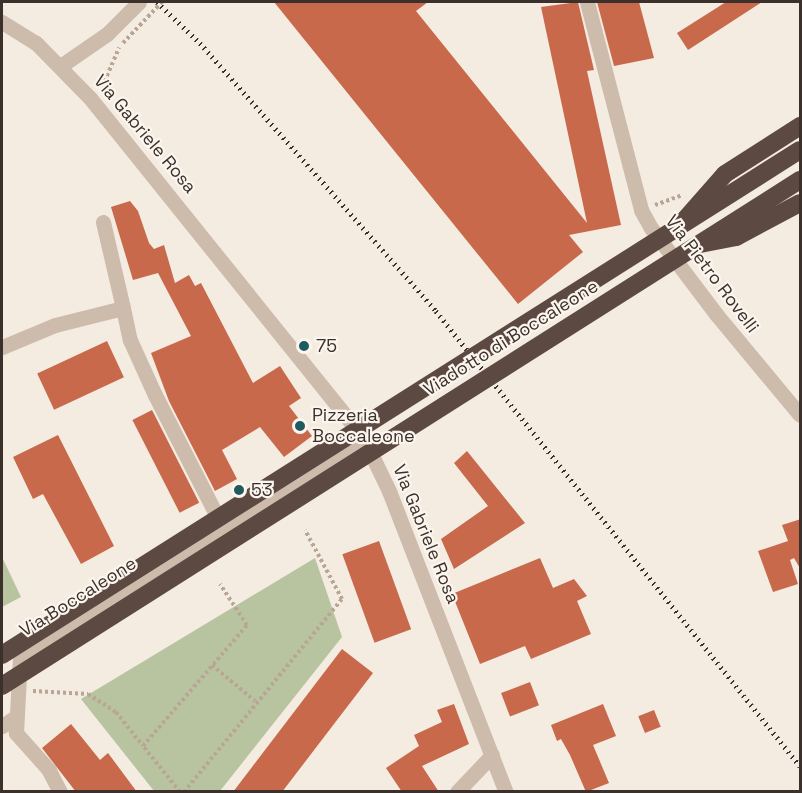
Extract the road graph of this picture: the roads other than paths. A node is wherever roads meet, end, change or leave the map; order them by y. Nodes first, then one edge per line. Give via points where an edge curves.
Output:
1 (139, 2) edge
2 (587, 2) edge
3 (2, 22) edge
4 (62, 65) junction
5 (801, 126) edge
6 (801, 150) edge
7 (801, 159) edge
8 (801, 173) edge
9 (801, 180) edge
10 (801, 202) edge
11 (103, 222) dead end
12 (681, 225) junction
13 (699, 244) junction
14 (668, 251) junction
15 (123, 308) junction
16 (2, 347) edge
17 (801, 415) edge
18 (364, 439) junction
19 (223, 528) junction
20 (2, 655) edge
21 (2, 686) edge
22 (8, 722) edge
23 (492, 755) junction
24 (60, 792) edge
25 (458, 792) edge
26 (506, 792) edge

1 - 4 street via 107,34
2 - 14 street, Via Pietro Rovelli via 641,210
3 - 4 street, Via Gabriele Rosa
4 - 18 street, Via Gabriele Rosa
5 - 12 highway via 725,174
6 - 12 highway, Viadotto di Boccaleone, bridge
7 - 14 street
8 - 14 street
9 - 13 highway, Viadotto di Boccaleone, bridge
10 - 13 highway via 736,237
11 - 15 street
12 - 20 highway, Viadotto di Boccaleone, bridge
13 - 21 highway, Viadotto di Boccaleone, bridge
14 - 17 street, Via Pietro Rovelli
15 - 16 street via 55,325
15 - 19 street via 130,340 155,395
18 - 19 street, Via Boccaleone
18 - 23 street, Via Gabriele Rosa via 393,501
19 - 22 street, Via Boccaleone via 20,657 21,690
22 - 24 street, Via Boccaleone via 49,770
23 - 25 street
23 - 26 street, Via Gabriele Rosa

